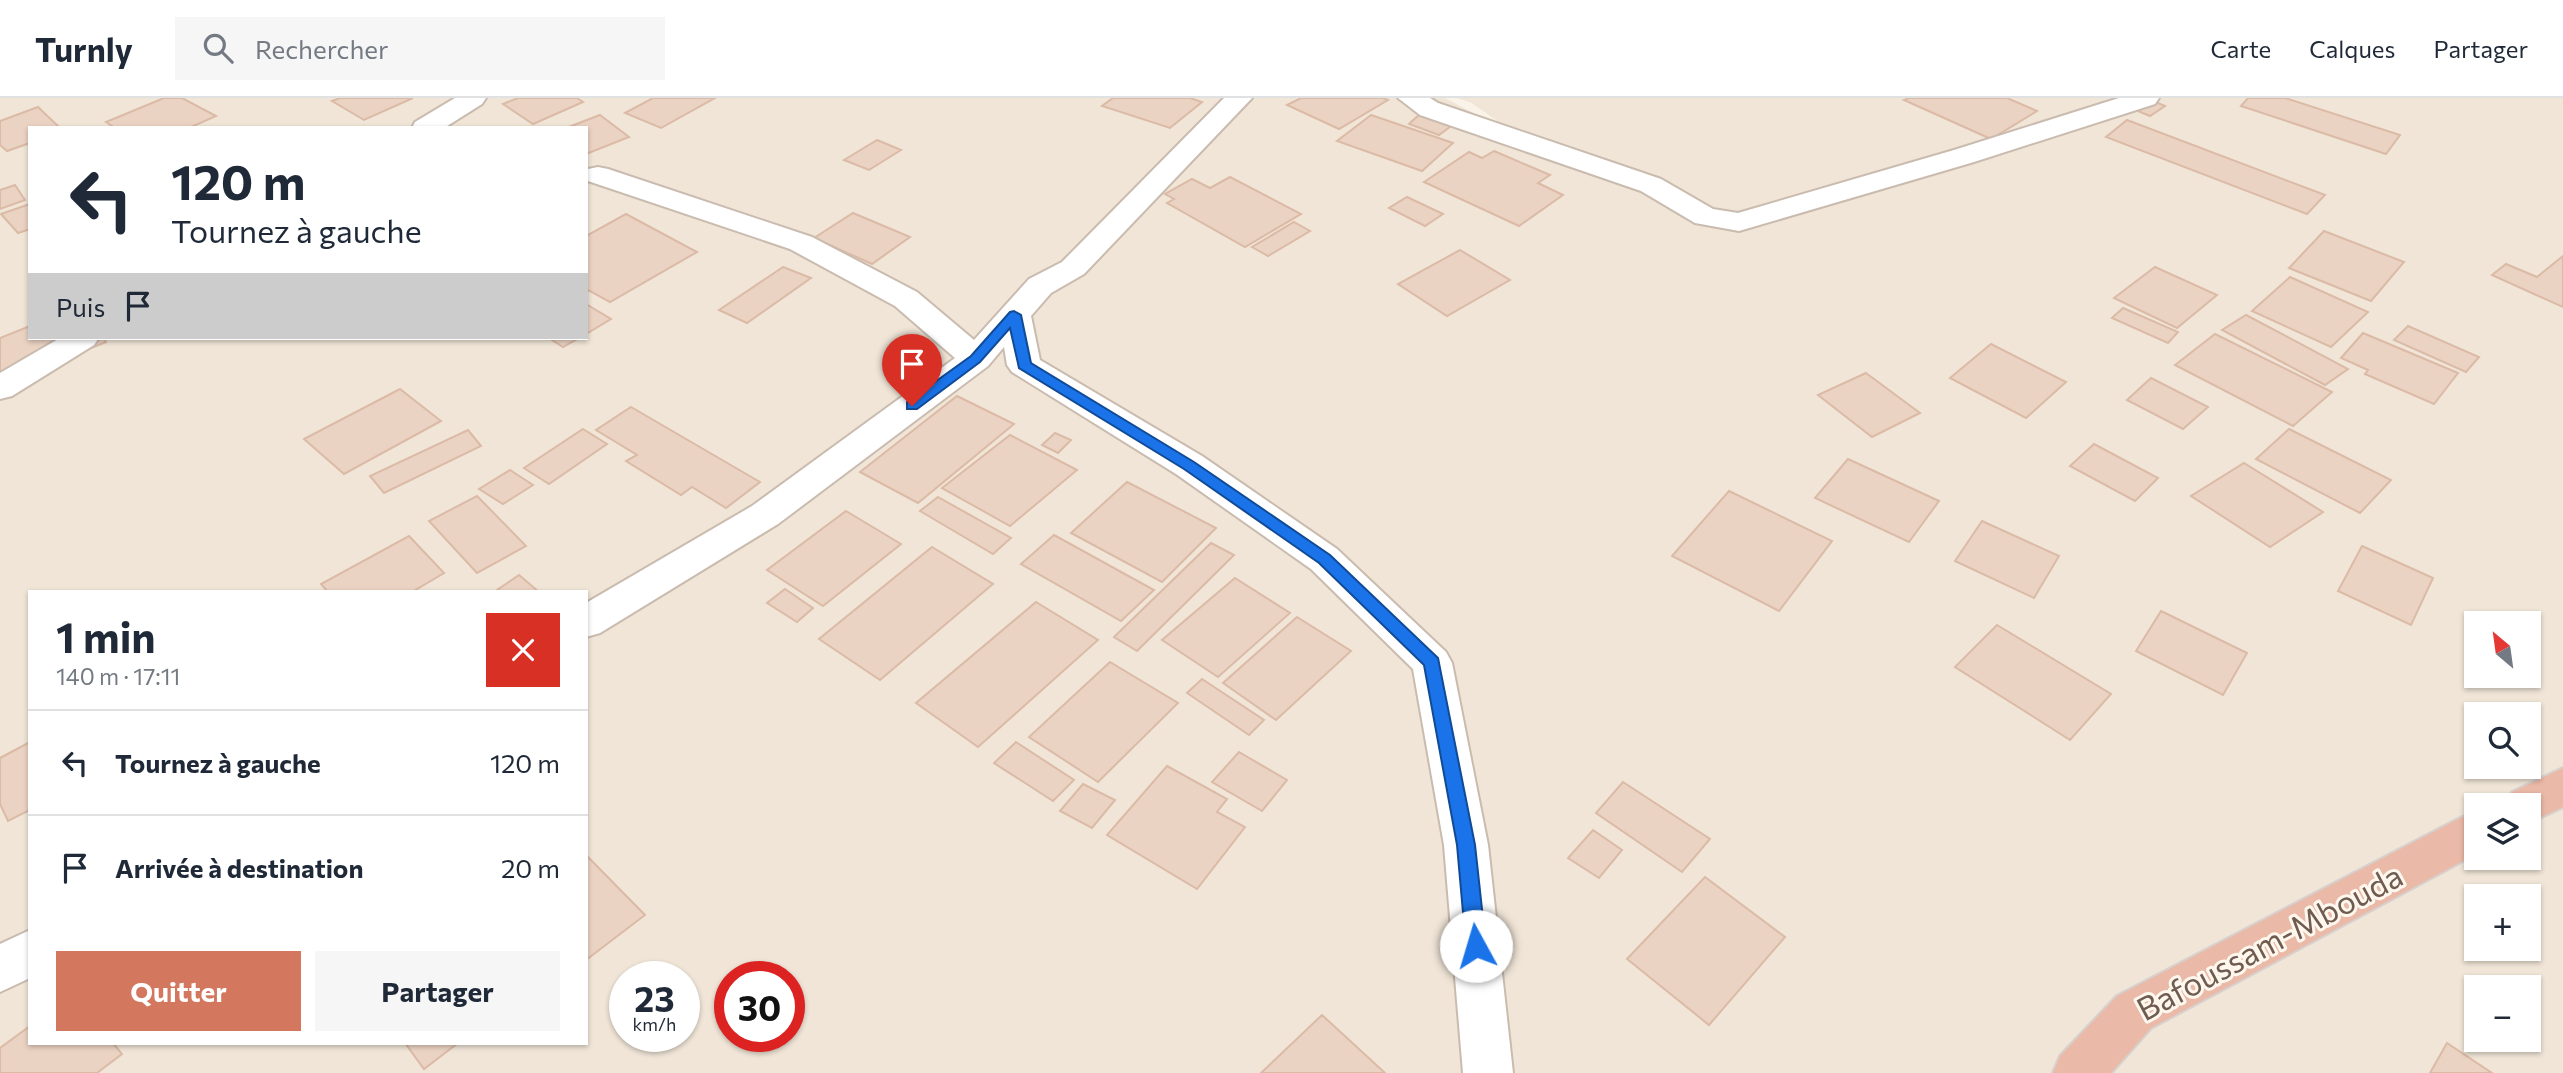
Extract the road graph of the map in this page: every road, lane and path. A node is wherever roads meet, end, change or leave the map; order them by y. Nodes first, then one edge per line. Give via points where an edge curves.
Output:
1 (473, 98) edge
2 (1239, 98) edge
3 (1411, 98) edge
4 (2146, 98) edge
5 (428, 126) edge
6 (598, 175) dead end
7 (1014, 315) junction
8 (80, 340) edge
9 (975, 359) junction
10 (0, 388) edge
11 (588, 621) edge
12 (2563, 786) edge
13 (2541, 798) edge
14 (2464, 838) edge
15 (28, 953) edge
16 (0, 970) edge
17 (1488, 1073) edge
18 (2078, 1073) edge

1 - 5 street
2 - 7 street via 1073,268 1040,286
3 - 4 street via 1651,186 1705,217 1738,222
6 - 9 street via 801,243 906,299
7 - 9 street
7 - 17 street via 1024,365 1189,465 1324,559 1432,663 1466,845
8 - 10 street
9 - 11 street via 765,515
12 - 13 highway
14 - 18 highway, Bafoussam-Mbouda via 2134,1012
15 - 16 street

